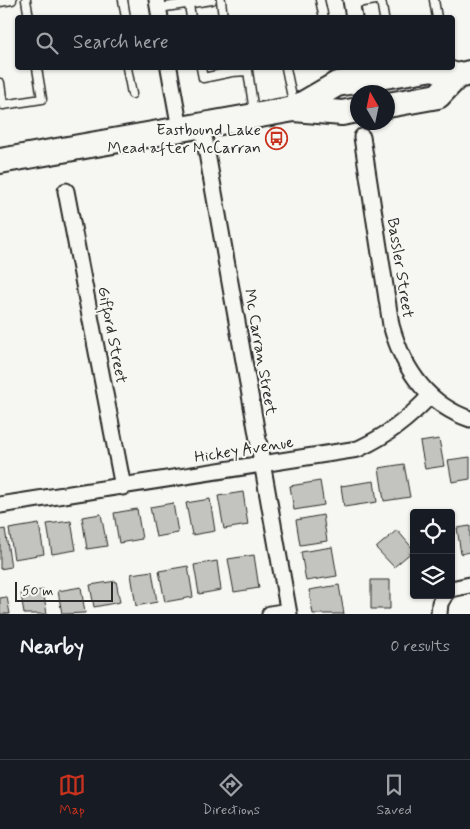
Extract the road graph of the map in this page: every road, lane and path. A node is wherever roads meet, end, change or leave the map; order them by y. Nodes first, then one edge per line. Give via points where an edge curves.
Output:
1 (12, 0) edge
2 (26, 0) edge
3 (123, 0) edge
4 (212, 0) edge
5 (221, 0) edge
6 (320, 0) edge
7 (376, 0) edge
8 (382, 0) edge
9 (434, 0) edge
10 (0, 2) edge
11 (189, 4) junction
12 (352, 7) edge
13 (159, 9) edge
14 (28, 15) edge
15 (126, 15) edge
16 (191, 15) edge
17 (223, 15) edge
18 (323, 15) edge
19 (384, 15) edge
20 (436, 15) edge
21 (37, 70) edge
22 (127, 70) edge
23 (170, 70) edge
24 (201, 70) edge
25 (231, 70) edge
26 (286, 70) edge
27 (410, 70) edge
28 (455, 72) edge
29 (363, 74) edge
30 (0, 83) edge
31 (132, 94) dead end
32 (395, 104) edge
33 (294, 109) junction
34 (350, 111) edge
35 (255, 116) junction
36 (191, 127) junction
37 (362, 137) dead end
38 (0, 160) edge
39 (66, 191) dead end
40 (430, 396) junction
41 (470, 419) edge
42 (262, 465) junction
43 (123, 487) junction
44 (0, 505) edge
45 (470, 585) edge
46 (455, 588) edge
47 (442, 599) edge
48 (288, 613) edge
49 (270, 614) edge
50 (439, 614) edge

1 - 10 lane
2 - 14 lane
3 - 15 lane
4 - 11 lane
5 - 17 lane
6 - 18 lane
7 - 12 lane
8 - 19 lane
9 - 20 lane
11 - 13 lane
11 - 16 lane
21 - 30 lane via 42,99 3,105
22 - 31 lane
23 - 36 street, Mc Carran Street
24 - 25 lane via 203,78
25 - 35 lane via 248,70
26 - 33 lane
27 - 29 main road
28 - 32 main road via 438,96
29 - 33 main road via 337,84
33 - 34 main road
33 - 35 main road
35 - 36 main road
36 - 38 main road
36 - 42 street, Mc Carran Street
37 - 40 street, Bassler Street via 398,350 414,379
39 - 43 street, Gifford Street
40 - 41 street via 451,411
40 - 42 street, Hickey Avenue via 383,438 358,449
42 - 43 street, Hickey Avenue
42 - 48 street, Mc Carran Street
43 - 44 street, Hickey Avenue
45 - 46 street
47 - 50 street
48 - 49 street

